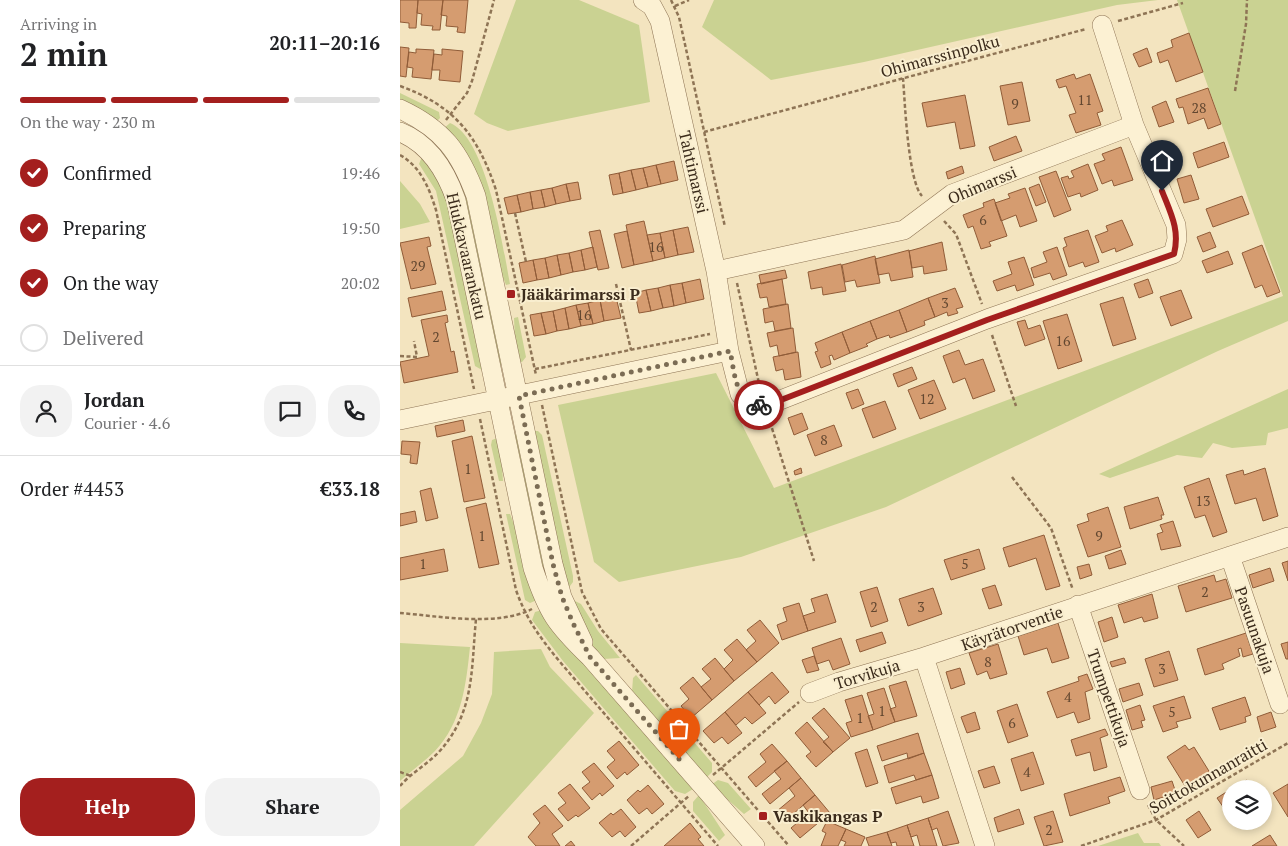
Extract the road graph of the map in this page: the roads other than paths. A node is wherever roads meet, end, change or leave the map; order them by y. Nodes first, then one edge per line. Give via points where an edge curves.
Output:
1 (643, 0) edge
2 (1102, 25) road end
3 (400, 109) edge
4 (1134, 125) junction
5 (400, 132) edge
6 (725, 269) junction
7 (730, 351) junction
8 (519, 396) junction
9 (498, 400) junction
10 (400, 420) edge
11 (1288, 537) edge
12 (1230, 556) junction
13 (553, 600) junction
14 (1078, 606) junction
15 (924, 657) junction
16 (810, 693) road end
17 (1280, 704) dead end
18 (1140, 790) road end
19 (755, 846) edge
20 (985, 846) edge

1 - 6 street, Tahtimarssi via 652,6 660,21
2 - 4 street
3 - 8 street, Hiukkavaarankatu via 420,118 450,143 467,172 476,196
4 - 6 street, Ohimarssi via 952,194 904,230
4 - 7 street, Tahtimarssi via 1176,225 1174,254 987,320 765,406 749,402 740,394
5 - 9 street, Hiukkavaarankatu via 432,155 449,180
6 - 7 street, Tahtimarssi via 726,331
7 - 8 street
8 - 9 street
8 - 13 street, Hiukkavaarankatu
9 - 10 street
9 - 13 street, Hiukkavaarankatu via 533,568
11 - 12 street, Käyrätorventie
12 - 14 street, Käyrätorventie
12 - 17 street, Pasuunakuja
13 - 19 street, Hiukkavaarankatu via 590,657
14 - 15 street, Käyrätorventie
14 - 18 street, Trumpettikuja
15 - 16 street, Torvikuja
15 - 20 street

